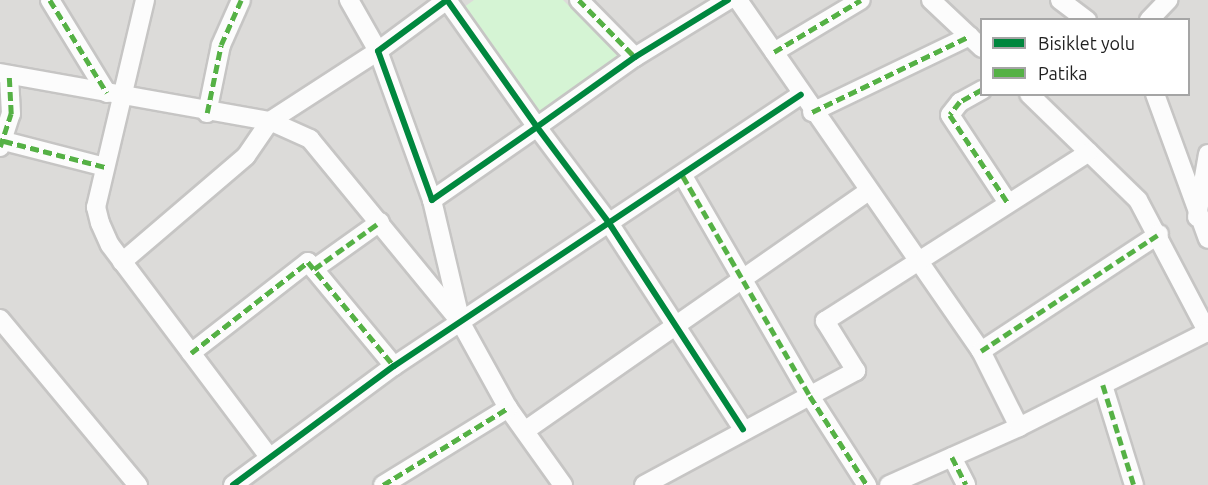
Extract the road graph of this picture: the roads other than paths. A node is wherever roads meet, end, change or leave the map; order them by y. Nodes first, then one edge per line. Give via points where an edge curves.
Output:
1 (50, 0) edge
2 (145, 0) edge
3 (241, 0) edge
4 (349, 0) edge
5 (579, 0) edge
6 (728, 0) edge
7 (738, 0) edge
8 (861, 0) edge
9 (931, 0) edge
10 (1060, 0) edge
11 (1168, 0) edge
12 (1084, 18) edge
13 (1151, 18) edge
14 (976, 42) edge
15 (378, 51) junction
16 (774, 52) junction
17 (635, 57) junction
18 (5, 74) edge
19 (980, 91) edge
20 (114, 94) junction
21 (801, 95) junction
22 (1031, 96) edge
23 (1156, 96) edge
24 (207, 112) junction
25 (812, 112) junction
26 (270, 121) junction
27 (537, 127) junction
28 (2, 144) edge
29 (1089, 152) junction
30 (1208, 154) edge
31 (105, 167) junction
32 (683, 176) junction
33 (868, 191) junction
34 (432, 200) junction
35 (1008, 203) junction
36 (1197, 219) junction
37 (380, 222) junction
38 (609, 223) junction
39 (1159, 234) junction
40 (1208, 239) edge
41 (918, 261) junction
42 (122, 262) junction
43 (314, 269) junction
44 (743, 279) junction
45 (0, 319) edge
46 (461, 323) junction
47 (672, 324) junction
48 (1208, 332) edge
49 (981, 351) junction
50 (191, 353) junction
51 (394, 366) junction
52 (1103, 385) junction
53 (810, 396) junction
54 (508, 408) junction
55 (1020, 427) junction
56 (743, 429) junction
57 (526, 430) junction
58 (952, 457) junction
59 (270, 458) junction
60 (138, 485) edge
61 (233, 485) edge
62 (383, 485) edge
63 (563, 485) edge
64 (644, 485) edge
65 (867, 485) edge
66 (889, 485) edge
67 (966, 485) edge
68 (1134, 485) edge

1 - 20 street
2 - 20 street
3 - 24 street via 221,45
4 - 15 street
5 - 17 street
6 - 17 street
7 - 16 street
8 - 16 street
9 - 14 street
10 - 12 street
11 - 13 street
14 - 25 street
15 - 26 street
15 - 27 street via 447,0
15 - 34 street
16 - 21 street
17 - 27 street
18 - 20 street
18 - 28 street
19 - 35 street via 960,102 950,115
20 - 24 street
20 - 31 street
21 - 25 street
21 - 32 street
22 - 29 street
23 - 36 street
24 - 26 street
25 - 33 street
26 - 37 street via 310,139
26 - 42 street via 246,156
27 - 34 street
27 - 38 street
28 - 31 street
29 - 35 street
29 - 39 street via 1138,200
30 - 36 street
31 - 42 street via 96,207
32 - 38 street
32 - 44 street
33 - 41 street
33 - 44 street
34 - 46 street
35 - 41 street
36 - 40 street
37 - 43 street
37 - 46 street
38 - 46 street
38 - 47 street
39 - 48 street
39 - 49 street
41 - 49 street
41 - 53 street via 825,321 856,371
42 - 50 street
43 - 50 street via 308,262
43 - 51 street
44 - 47 street
44 - 53 street
45 - 60 street
46 - 51 street
46 - 54 street
47 - 56 street
47 - 57 street
48 - 52 street
49 - 55 street
50 - 59 street
51 - 59 street
52 - 55 street
52 - 68 street
53 - 56 street
53 - 65 street
54 - 57 street
54 - 62 street
55 - 58 street
56 - 64 street
57 - 63 street
58 - 66 street
58 - 67 street
59 - 61 street

